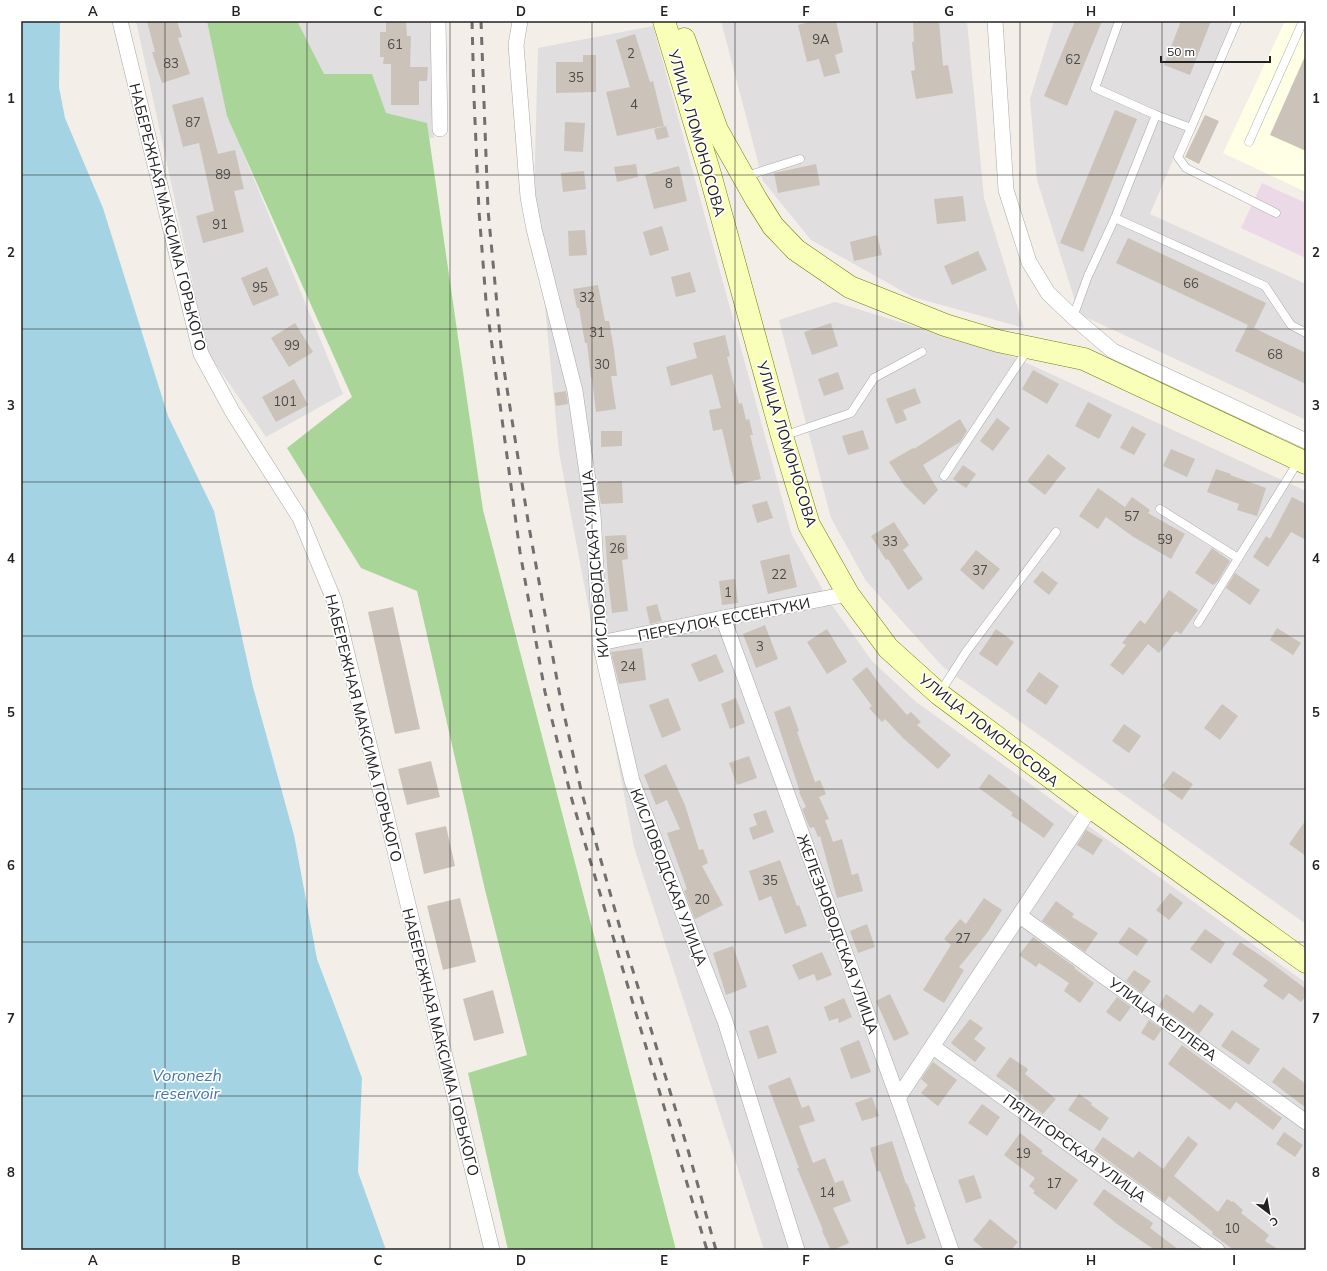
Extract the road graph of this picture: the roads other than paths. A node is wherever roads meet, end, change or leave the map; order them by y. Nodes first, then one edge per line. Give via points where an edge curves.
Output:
1 (120, 21) edge
2 (438, 21) edge
3 (520, 21) edge
4 (664, 21) edge
5 (677, 21) edge
6 (995, 21) edge
7 (1119, 21) edge
8 (1237, 21) edge
9 (1303, 21) edge
10 (1156, 115) junction
11 (1192, 128) junction
12 (440, 129) dead end
13 (1249, 142) dead end
14 (800, 159) dead end
15 (743, 177) junction
16 (1276, 213) dead end
17 (1115, 218) junction
18 (1073, 317) junction
19 (1306, 332) edge
20 (1030, 347) junction
21 (922, 352) dead end
22 (782, 436) junction
23 (1303, 454) edge
24 (944, 476) dead end
25 (1160, 509) dead end
26 (1056, 532) dead end
27 (1238, 558) junction
28 (848, 594) junction
29 (723, 618) junction
30 (1198, 623) dead end
31 (600, 643) junction
32 (939, 694) junction
33 (1091, 807) junction
34 (1020, 916) junction
35 (1306, 962) edge
36 (932, 1047) junction
37 (898, 1098) junction
38 (1306, 1122) edge
39 (492, 1250) edge
40 (797, 1250) edge
41 (951, 1250) edge
42 (1217, 1250) edge

1 - 39 street, НАБЕРЕЖНАЯ МАКСИМА ГОРЬКОГО via 201,354 232,411 300,518 334,600
2 - 12 street
3 - 31 street, КИСЛОВОДСКАЯ УЛИЦА via 516,45 528,197 575,391 593,514
4 - 22 main road, УЛИЦА ЛОМОНОСОВА via 710,174
5 - 15 main road via 717,130
6 - 18 street via 1006,190 1029,262 1048,293
7 - 10 lane via 1095,88
8 - 11 lane
9 - 13 lane
10 - 11 lane
10 - 17 lane
11 - 16 lane via 1178,157 1186,168
14 - 15 lane
15 - 20 main road via 773,226 796,250 850,287 945,325 998,341
17 - 18 lane via 1088,276
17 - 19 lane via 1265,286 1291,325
18 - 23 street via 1113,351
20 - 23 main road via 1084,359
20 - 24 lane
21 - 22 lane via 874,378 851,413
22 - 28 main road, УЛИЦА ЛОМОНОСОВА via 809,525
23 - 27 lane
25 - 27 lane
26 - 32 lane via 966,652
27 - 30 lane
28 - 29 street, ПЕРЕУЛОК ЕССЕНТУКИ
28 - 32 main road, УЛИЦА ЛОМОНОСОВА via 888,648
29 - 31 street, ПЕРЕУЛОК ЕССЕНТУКИ
29 - 37 street, ЖЕЛЕЗНОВОДСКАЯ УЛИЦА
31 - 40 street, КИСЛОВОДСКАЯ УЛИЦА via 632,781 725,1021
32 - 33 main road, УЛИЦА ЛОМОНОСОВА
33 - 34 street
33 - 35 main road, УЛИЦА ЛОМОНОСОВА
34 - 36 street
34 - 38 street, УЛИЦА КЕЛЛЕРА
36 - 37 street
36 - 42 street, ПЯТИГОРСКАЯ УЛИЦА
37 - 41 street, ЖЕЛЕЗНОВОДСКАЯ УЛИЦА

